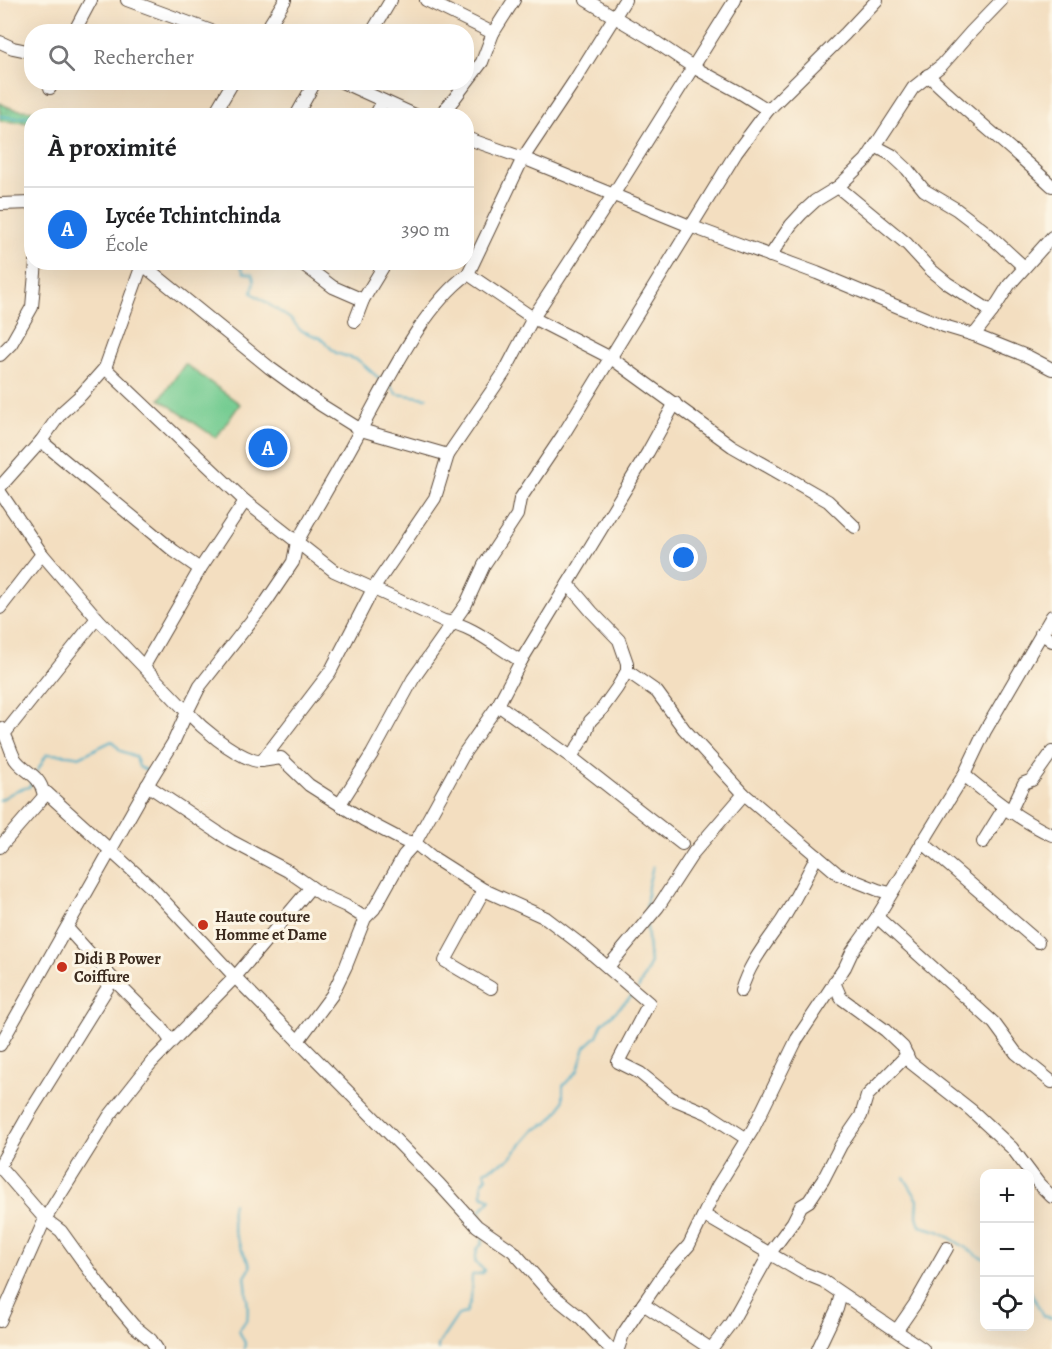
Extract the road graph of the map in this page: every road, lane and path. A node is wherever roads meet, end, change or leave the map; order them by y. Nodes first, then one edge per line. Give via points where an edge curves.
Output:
1 (91, 0) edge
2 (127, 0) edge
3 (285, 0) edge
4 (391, 0) edge
5 (426, 0) edge
6 (514, 0) edge
7 (586, 0) edge
8 (625, 0) edge
9 (735, 0) edge
10 (876, 0) edge
11 (1002, 1) edge
12 (615, 17) junction
13 (78, 24) edge
14 (192, 24) edge
15 (270, 24) edge
16 (377, 24) edge
17 (493, 33) junction
18 (0, 42) edge
19 (24, 50) edge
20 (693, 67) junction
21 (474, 72) edge
22 (928, 75) junction
23 (228, 90) edge
24 (311, 90) edge
25 (359, 90) edge
26 (460, 90) edge
27 (383, 101) junction
28 (218, 108) edge
29 (300, 108) edge
30 (379, 108) edge
31 (399, 108) edge
32 (445, 108) edge
33 (768, 110) junction
34 (474, 141) edge
35 (875, 146) junction
36 (523, 158) junction
37 (1052, 186) edge
38 (837, 187) junction
39 (613, 195) junction
40 (24, 203) edge
41 (0, 204) edge
42 (690, 226) junction
43 (1052, 237) edge
44 (770, 256) junction
45 (474, 261) edge
46 (1024, 267) junction
47 (35, 270) edge
48 (140, 270) edge
49 (151, 270) edge
50 (311, 270) edge
51 (382, 270) edge
52 (470, 270) edge
53 (468, 274) junction
54 (363, 300) junction
55 (992, 312) junction
56 (533, 318) junction
57 (355, 321) dead end
58 (974, 335) junction
59 (0, 355) edge
60 (611, 358) junction
61 (105, 368) junction
62 (1052, 369) edge
63 (675, 403) junction
64 (361, 430) junction
65 (41, 441) junction
66 (448, 455) junction
67 (0, 492) edge
68 (244, 501) junction
69 (855, 527) dead end
70 (297, 542) junction
71 (42, 554) junction
72 (200, 568) junction
73 (568, 584) junction
74 (373, 589) junction
75 (0, 608) edge
76 (1052, 616) edge
77 (97, 618) junction
78 (454, 622) junction
79 (1041, 633) junction
80 (1052, 641) edge
81 (521, 661) junction
82 (144, 666) junction
83 (627, 670) junction
84 (498, 705) junction
85 (187, 712) junction
86 (2, 731) edge
87 (1052, 752) edge
88 (572, 757) junction
89 (262, 761) junction
90 (964, 776) junction
91 (147, 785) junction
92 (47, 793) junction
93 (744, 794) junction
94 (340, 804) junction
95 (1007, 810) junction
96 (1052, 835) edge
97 (922, 842) junction
98 (983, 842) dead end
99 (415, 843) junction
100 (682, 844) dead end
101 (0, 847) edge
102 (111, 850) junction
103 (817, 856) junction
104 (311, 887) junction
105 (484, 890) junction
106 (890, 892) junction
107 (877, 917) junction
108 (364, 918) junction
109 (67, 928) junction
110 (1038, 942) dead end
111 (608, 967) junction
112 (236, 977) junction
113 (113, 979) junction
114 (834, 982) junction
115 (491, 988) dead end
116 (741, 991) dead end
117 (171, 1041) junction
118 (298, 1041) junction
119 (0, 1045) edge
120 (907, 1055) junction
121 (1052, 1082) edge
122 (747, 1139) junction
123 (0, 1166) edge
124 (1052, 1197) edge
125 (704, 1215) junction
126 (45, 1219) junction
127 (947, 1248) dead end
128 (770, 1253) junction
129 (841, 1294) junction
130 (643, 1304) junction
131 (0, 1321) edge
132 (897, 1330) junction
133 (157, 1349) edge
134 (610, 1349) edge
135 (618, 1349) edge
136 (711, 1349) edge
137 (818, 1349) edge
138 (923, 1349) edge

1 - 13 street
2 - 14 street
3 - 15 street
4 - 16 street
5 - 17 street
6 - 17 street
7 - 12 street
8 - 12 street
9 - 20 street
10 - 33 street
11 - 22 street
12 - 20 street
12 - 36 street
17 - 21 street
18 - 19 street
20 - 33 street
20 - 39 street
22 - 35 street via 913,88
22 - 37 street
23 - 28 street
24 - 29 street
25 - 27 street
26 - 32 street
27 - 30 street
27 - 31 street
33 - 42 street
34 - 36 street
35 - 38 street
35 - 46 street via 892,155 924,190 986,232
36 - 39 street
36 - 45 street
38 - 44 street via 796,219
38 - 55 street via 907,244 947,283
39 - 42 street
39 - 56 street
40 - 41 street
42 - 44 street
42 - 60 street
43 - 46 street
44 - 58 street
46 - 55 street
47 - 59 street via 32,307 11,344
48 - 61 street
49 - 64 street via 270,368
50 - 54 street via 333,287
51 - 54 street
52 - 53 street
53 - 56 street
53 - 64 street via 453,285 429,315
54 - 57 street
55 - 58 street
56 - 60 street
56 - 66 street via 504,373
58 - 62 street
60 - 63 street
60 - 78 street via 520,499 517,515 484,565
61 - 65 street via 61,413
61 - 68 street
63 - 69 street via 732,446 828,501
63 - 73 street
64 - 66 street
64 - 70 street
65 - 67 street
65 - 72 street
66 - 74 street via 435,498
67 - 71 street
68 - 70 street
68 - 72 street
70 - 74 street via 334,571
70 - 85 street via 293,562 200,686
71 - 75 street
71 - 77 street
72 - 82 street
73 - 81 street
73 - 83 street via 619,640
74 - 78 street
74 - 89 street via 330,672
76 - 79 street
77 - 82 street
77 - 86 street
78 - 81 street
78 - 94 street via 413,679
79 - 80 street
79 - 90 street
81 - 84 street
82 - 85 street
83 - 88 street via 590,721
83 - 93 street via 657,692 684,729
84 - 88 street
84 - 99 street via 465,752
85 - 89 street via 225,744
85 - 91 street
86 - 92 street via 17,762 39,780
87 - 95 street via 1032,780 1024,783
88 - 100 street
89 - 94 street via 281,758 309,785
90 - 95 street
90 - 97 street
91 - 102 street
91 - 104 street via 231,841
92 - 101 street
92 - 102 street
93 - 103 street
93 - 111 street via 694,852 658,907
94 - 99 street via 404,841
95 - 96 street
95 - 98 street
97 - 106 street
97 - 110 street
99 - 105 street
99 - 108 street via 404,855 374,909
102 - 109 street
102 - 112 street
103 - 106 street via 838,874
103 - 116 street via 781,922 760,950
104 - 108 street
104 - 112 street
105 - 111 street via 546,918
105 - 115 street via 445,962
106 - 107 street
107 - 114 street
107 - 121 street via 994,1023 1016,1053
108 - 118 street via 332,994
109 - 113 street
109 - 119 street
111 - 122 street via 648,1003 618,1062 640,1073 671,1098 707,1113
112 - 117 street
112 - 118 street
113 - 117 street
113 - 123 street
114 - 120 street via 841,998 885,1030
114 - 122 street via 797,1039
117 - 126 street via 110,1114
118 - 134 street via 482,1228 513,1251 550,1293
120 - 124 street via 910,1062 1012,1148
120 - 128 street via 867,1096 861,1116 823,1180
122 - 125 street
123 - 126 street
125 - 128 street
125 - 130 street via 689,1245
126 - 131 street
126 - 133 street via 60,1231 102,1288
127 - 132 street
128 - 129 street
128 - 136 street via 731,1323
129 - 132 street
129 - 137 street
130 - 135 street
130 - 136 street
132 - 138 street

